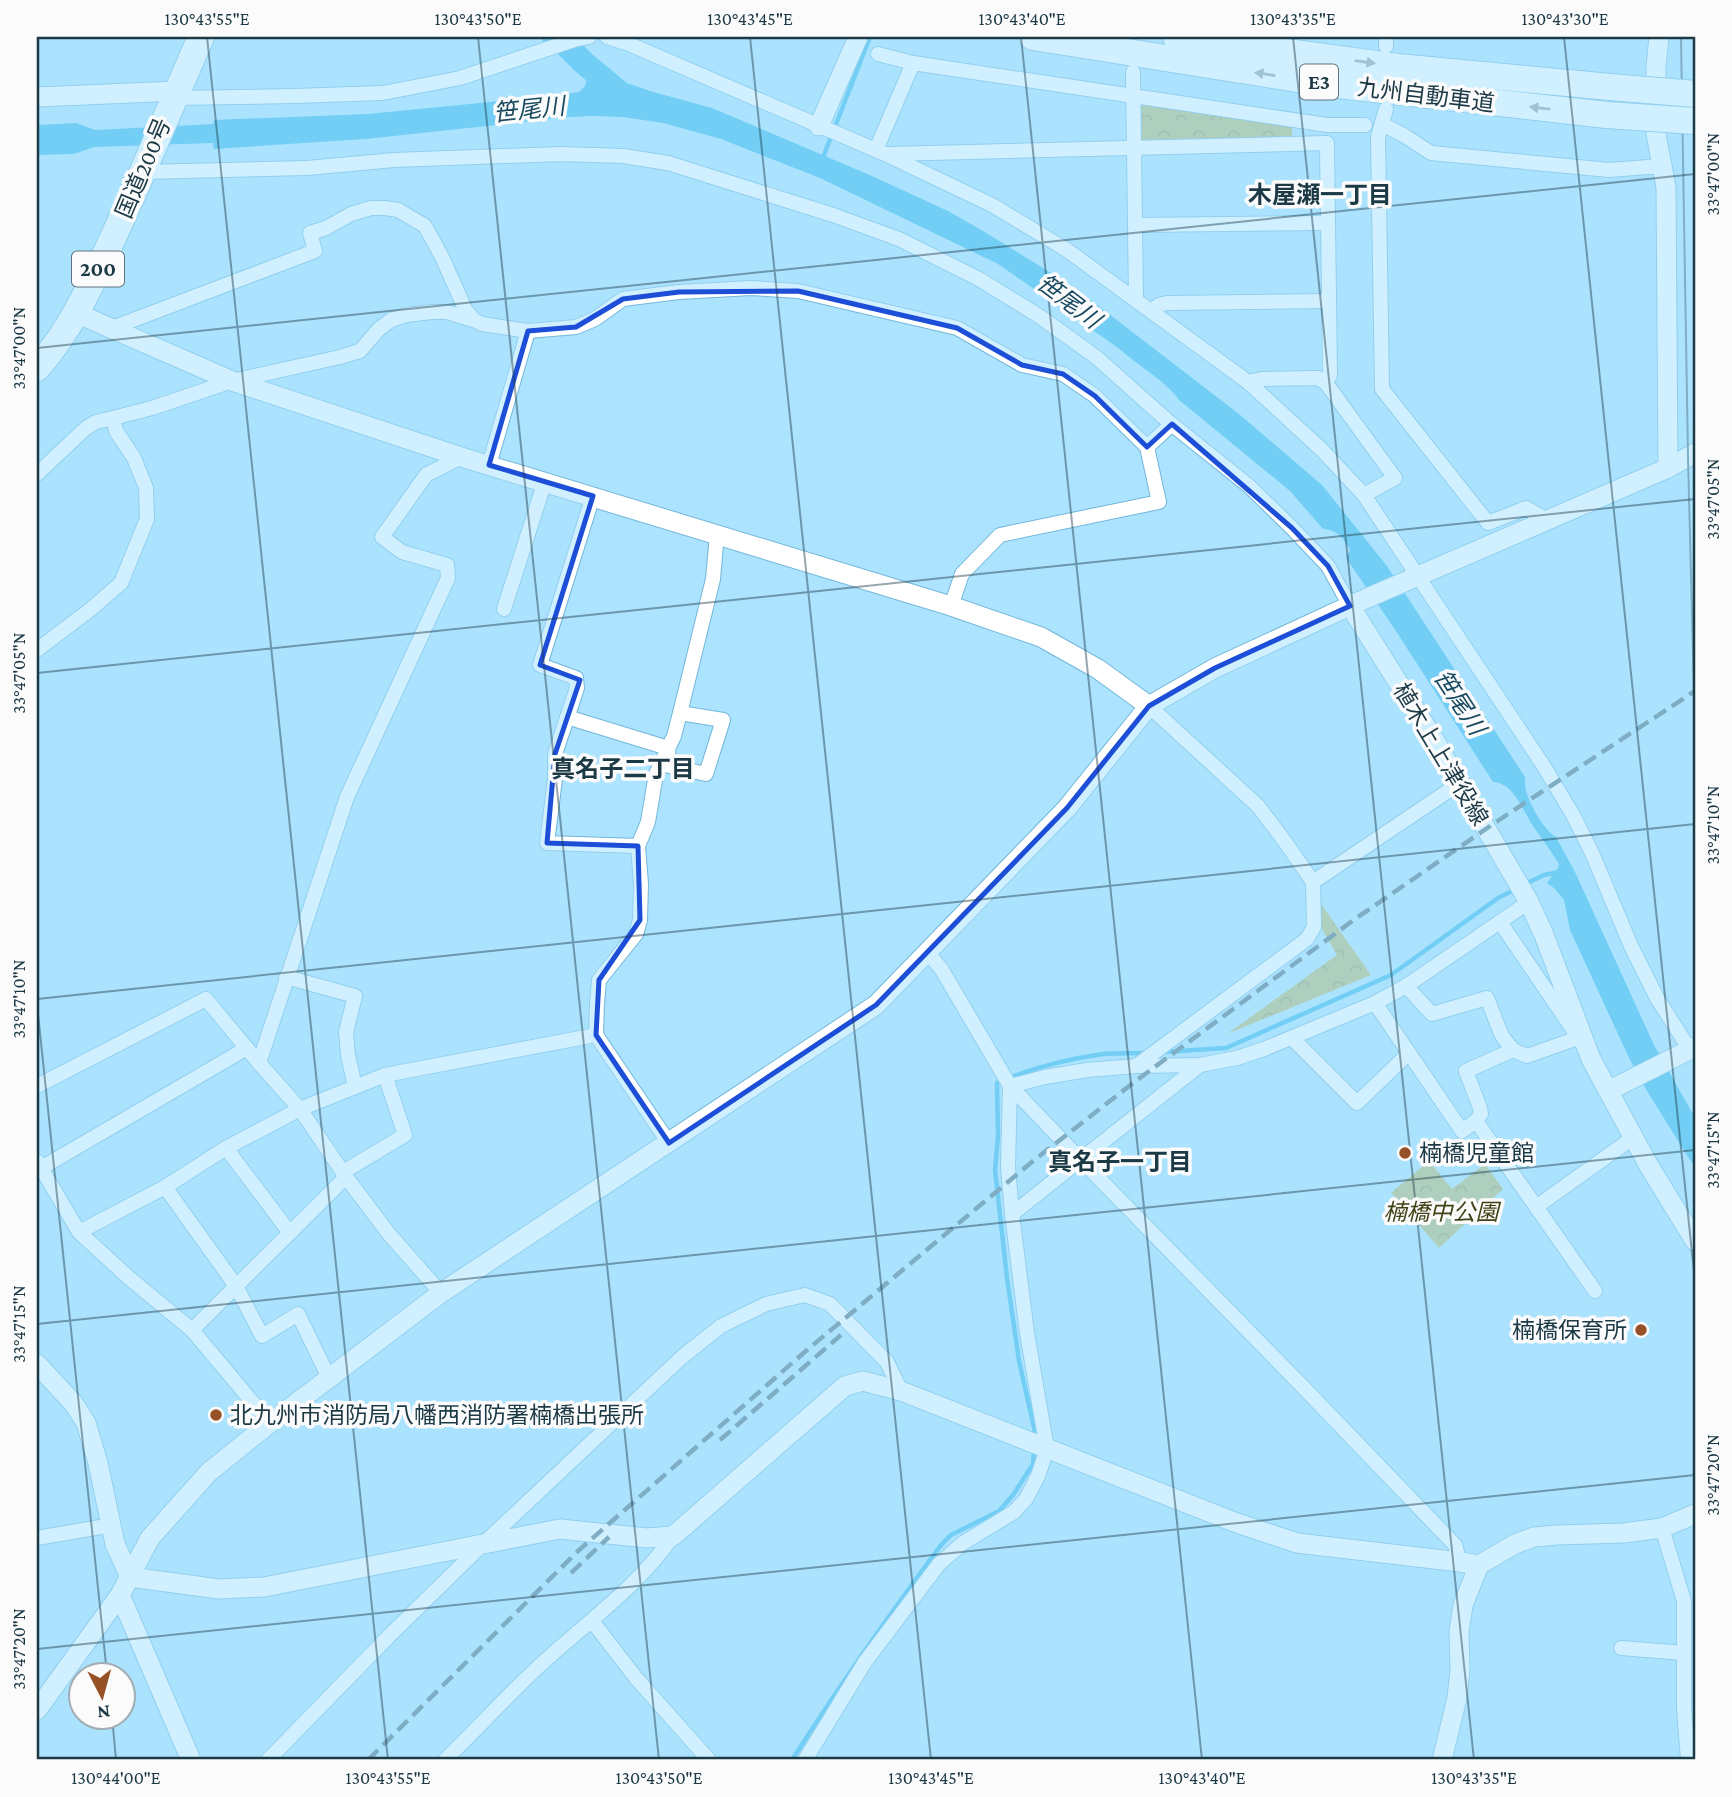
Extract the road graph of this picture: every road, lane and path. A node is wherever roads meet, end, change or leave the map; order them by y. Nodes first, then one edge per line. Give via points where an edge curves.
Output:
1 (201, 37) edge
2 (589, 37) edge
3 (607, 37) edge
4 (858, 37) edge
5 (1033, 37) edge
6 (1176, 37) edge
7 (1659, 37) edge
8 (878, 54) dead end
9 (913, 63) junction
10 (1133, 72) dead end
11 (1133, 94) junction
12 (1695, 94) edge
13 (37, 97) edge
14 (174, 99) junction
15 (1386, 109) dead end
16 (1695, 121) edge
17 (1382, 124) junction
18 (1327, 125) junction
19 (1365, 125) dead end
20 (829, 131) junction
21 (1327, 144) junction
22 (1133, 148) junction
23 (880, 152) junction
24 (1662, 166) junction
25 (145, 168) junction
26 (1328, 223) junction
27 (1135, 225) junction
28 (1136, 300) junction
29 (1329, 301) junction
30 (1151, 311) junction
31 (76, 313) junction
32 (474, 320) junction
33 (112, 328) junction
34 (528, 331) junction
35 (37, 368) edge
36 (232, 381) junction
37 (1248, 382) junction
38 (1326, 383) junction
39 (113, 418) junction
40 (1172, 424) junction
41 (1147, 447) junction
42 (1695, 453) edge
43 (461, 457) junction
44 (489, 465) junction
45 (1668, 468) junction
46 (37, 474) edge
47 (545, 481) junction
48 (1364, 495) junction
49 (593, 496) junction
50 (1549, 521) junction
51 (718, 534) junction
52 (1415, 578) junction
53 (1354, 604) junction
54 (951, 606) junction
55 (504, 609) dead end
56 (37, 650) edge
57 (1149, 706) junction
58 (680, 713) junction
59 (567, 718) junction
60 (668, 748) junction
61 (1460, 783) junction
62 (638, 846) junction
63 (1313, 882) junction
64 (1529, 902) junction
65 (1500, 922) junction
66 (928, 953) junction
67 (286, 977) junction
68 (1406, 986) junction
69 (1375, 1003) junction
70 (596, 1035) junction
71 (1292, 1038) junction
72 (1583, 1045) junction
73 (247, 1048) junction
74 (1513, 1050) junction
75 (1689, 1050) edge
76 (1409, 1054) junction
77 (259, 1063) junction
78 (1200, 1065) junction
79 (1136, 1066) junction
80 (385, 1075) junction
81 (37, 1086) edge
82 (1010, 1086) junction
83 (355, 1087) junction
84 (1614, 1088) junction
85 (300, 1109) junction
86 (1476, 1121) junction
87 (1634, 1137) junction
88 (669, 1143) junction
89 (226, 1148) junction
90 (1080, 1160) junction
91 (39, 1164) edge
92 (344, 1175) junction
93 (165, 1187) junction
94 (1536, 1207) junction
95 (1012, 1214) junction
96 (79, 1232) junction
97 (290, 1233) junction
98 (1695, 1241) edge
99 (236, 1286) junction
100 (1595, 1291) dead end
101 (441, 1293) junction
102 (192, 1330) junction
103 (37, 1364) edge
104 (329, 1378) junction
105 (901, 1391) junction
106 (270, 1423) junction
107 (1047, 1449) junction
108 (1695, 1514) edge
109 (111, 1525) junction
110 (1662, 1528) junction
111 (673, 1536) junction
112 (37, 1538) edge
113 (482, 1545) junction
114 (1470, 1564) junction
115 (130, 1577) junction
116 (120, 1595) junction
117 (592, 1621) junction
118 (1621, 1648) dead end
119 (1684, 1653) junction
120 (37, 1710) edge
121 (191, 1760) edge
122 (268, 1760) edge
123 (445, 1760) edge
124 (709, 1760) edge
125 (805, 1760) edge
126 (1442, 1760) edge
127 (1688, 1760) edge

1 - 14 highway, 国道200号 / 200
2 - 14 street via 460,78 383,93
3 - 20 street
4 - 20 street
16 -> 5 highway, 九州自動車道 / E3, bridge via 1329,83
6 -> 12 highway, 九州自動車道 / E3, bridge via 1398,67
7 - 24 street via 1656,134
8 - 9 street
9 - 11 street
9 - 23 street
10 - 11 street
11 - 18 street
11 - 22 street
13 - 14 street
14 - 25 highway, 国道200号 / 200
15 - 17 street
17 - 24 street via 1431,153 1609,170
17 - 50 street via 1378,137 1382,389 1489,523 1526,508
18 - 19 street
18 - 21 street
20 - 23 street
21 - 22 street
21 - 26 street
22 - 23 street
22 - 27 street
23 - 28 street via 992,205 1067,250
24 - 45 street via 1666,187
25 - 31 highway, 国道200号 / 200
25 - 40 street via 307,168 562,154 668,163 899,239 979,279 1096,357
26 - 27 street
26 - 29 street
27 - 28 street
28 - 30 street
29 - 30 street via 1167,303
29 - 38 street
30 - 37 street
31 - 33 street
31 - 35 highway, 国道200号 / 200
32 - 33 street via 425,226 398,210 371,208 310,233 315,251
32 - 34 street
32 - 36 street via 447,312 406,315 379,329 360,351
33 - 36 street
34 - 41 street via 576,327 623,299 751,288 798,291 957,328 1022,365 1063,374 1095,396
34 - 44 street
36 - 39 street
36 - 43 street
37 - 38 street via 1318,378
37 - 48 street
38 - 48 street via 1395,478
39 - 46 street via 86,428
39 - 56 street via 146,488 147,519 121,583
40 - 41 street
40 - 53 street via 1249,486 1292,528 1328,566
41 - 54 street via 1159,502 1000,534 962,574
42 - 45 street
43 - 44 street
43 - 67 street via 426,475 382,537 402,552 447,565 448,578 347,797
44 - 47 street
45 - 50 street
47 - 49 street
47 - 55 street
48 - 52 street
49 - 51 street
49 - 59 street via 540,665 576,678
50 - 52 street
51 - 54 street
51 - 58 street via 713,579
52 - 53 street
52 - 75 street via 1573,815 1657,998
53 - 57 street via 1215,668
53 - 61 street, 植木上上津役線
54 - 57 street via 1041,637 1098,669
57 - 63 street via 1258,806
57 - 66 street via 1067,808
58 - 60 street
58 - 60 street via 723,720 706,774 668,766
59 - 60 street
59 - 62 street via 555,754 547,843
60 - 62 street via 656,774 648,822
61 - 63 street
61 - 64 street, 植木上上津役線
62 - 70 street via 640,920 636,934 599,980
63 - 79 street via 1314,927 1307,939
64 - 65 street
64 - 72 street, 植木上上津役線
65 - 68 street
65 - 72 street
66 - 82 street
66 - 88 street via 876,1005
67 - 77 street
67 - 83 street via 355,996 346,1032
68 - 69 street
68 - 74 street via 1432,1014 1487,998 1502,1036
69 - 71 street
69 - 76 street
70 - 80 street
70 - 88 street
71 - 76 street via 1357,1102
71 - 78 street via 1237,1058
72 - 74 street via 1527,1056
72 - 84 street, 植木上上津役線
73 - 77 street
73 - 81 street via 206,999
73 - 91 street
74 - 86 street via 1466,1071 1480,1108
75 - 84 street
76 - 86 street via 1462,1131
77 - 85 street
78 - 79 street
78 - 90 street
79 - 82 street via 1087,1070
80 - 83 street
80 - 92 street via 405,1135
82 - 90 street
82 - 95 street
83 - 85 street
84 - 87 street, 植木上上津役線
85 - 89 street
85 - 92 street
86 - 94 street
87 - 94 street
87 - 98 street, 植木上上津役線
88 - 101 street
89 - 93 street
89 - 97 street
90 - 95 street
90 - 114 street
91 - 96 street
92 - 97 street
92 - 101 street
93 - 96 street
93 - 99 street
94 - 100 street
95 - 107 street
96 - 102 street
97 - 99 street
99 - 102 street
99 - 104 street via 262,1336 298,1314
101 - 104 street
102 - 106 street
103 - 109 street via 75,1404 86,1423
104 - 106 street
105 - 107 street
105 - 111 street via 863,1381 845,1386
105 - 113 street via 887,1362 830,1304 805,1295 766,1304 721,1326 682,1357
106 - 115 street via 209,1472 150,1538
107 - 114 street via 1297,1543
107 - 125 street via 1038,1476 1014,1513 963,1543 939,1564 865,1662
108 - 110 street
109 - 112 street
109 - 115 street
110 - 114 street via 1534,1537
110 - 119 street via 1684,1601
111 - 113 street via 647,1538 560,1529
111 - 117 street via 656,1559
113 - 115 street via 264,1587 219,1589
113 - 122 street
114 - 126 street via 1459,1632 1457,1698
115 - 116 street
116 - 120 street
116 - 121 street
117 - 123 street via 537,1668
117 - 124 street
118 - 119 street
119 - 127 street

